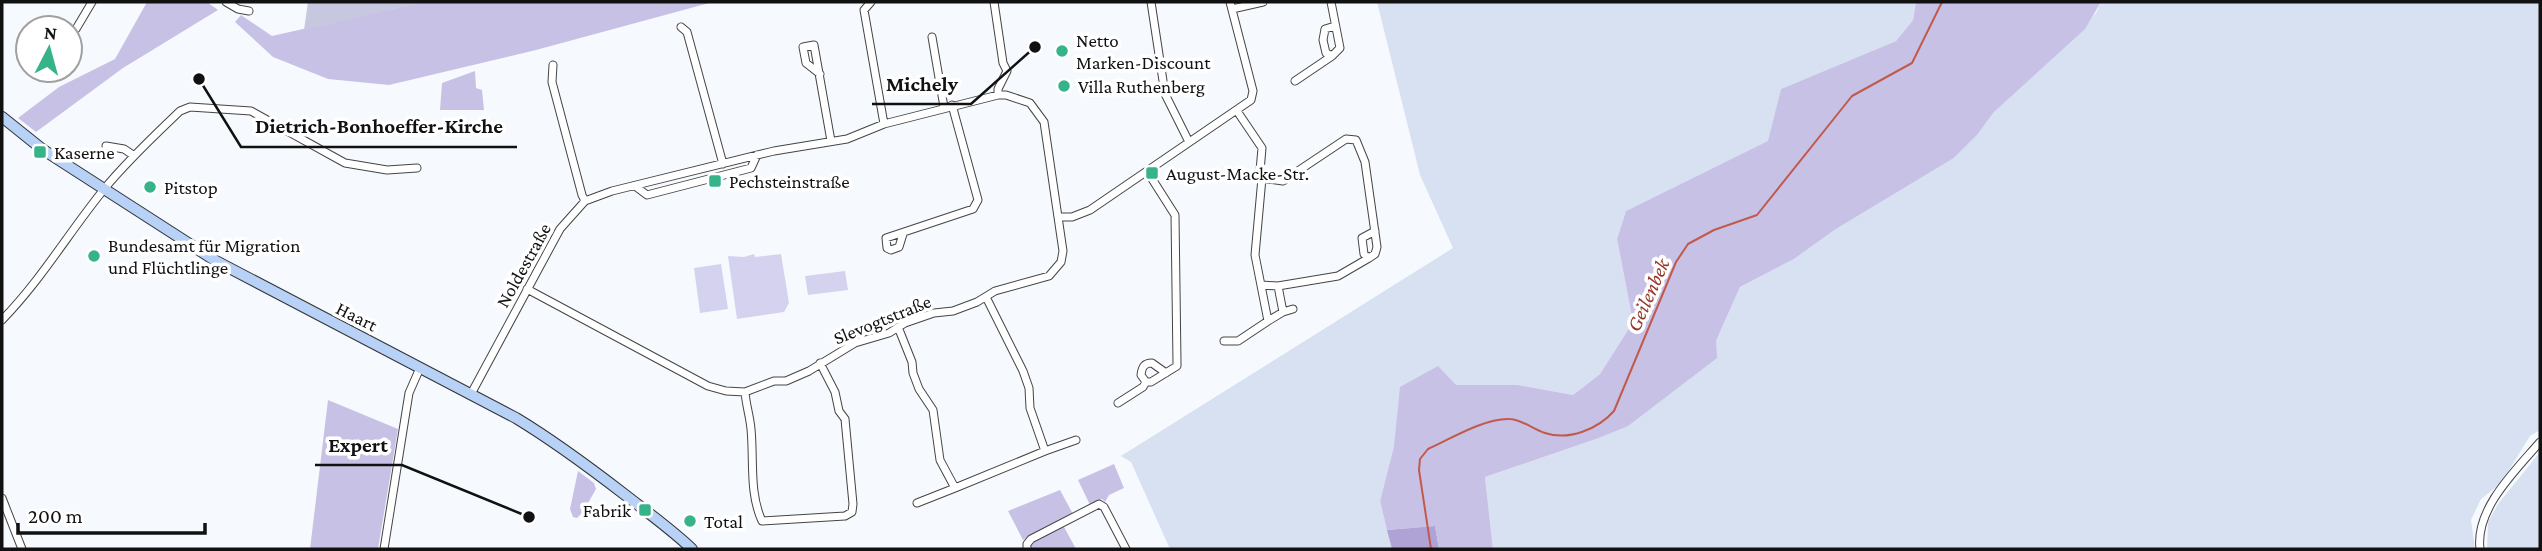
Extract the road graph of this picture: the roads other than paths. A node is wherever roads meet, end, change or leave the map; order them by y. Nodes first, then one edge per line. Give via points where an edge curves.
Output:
1 (226, 2) edge
2 (871, 2) edge
3 (994, 2) edge
4 (1151, 2) edge
5 (1263, 2) edge
6 (1331, 2) edge
7 (1231, 6) edge
8 (249, 11) dead end
9 (1335, 26) junction
10 (681, 27) dead end
11 (932, 37) dead end
12 (1332, 56) junction
13 (553, 65) dead end
14 (820, 74) dead end
15 (1295, 81) dead end
16 (998, 95) junction
17 (948, 106) junction
18 (1237, 111) junction
19 (2, 117) edge
20 (884, 124) junction
21 (831, 142) junction
22 (1189, 142) junction
23 (106, 146) dead end
24 (133, 155) junction
25 (757, 155) junction
26 (723, 164) junction
27 (416, 169) dead end
28 (1147, 171) junction
29 (1262, 178) junction
30 (635, 186) junction
31 (104, 189) junction
32 (585, 201) junction
33 (1058, 217) junction
34 (1375, 231) junction
35 (903, 234) dead end
36 (1369, 258) junction
37 (1261, 285) junction
38 (1278, 286) junction
39 (527, 289) junction
40 (986, 297) junction
41 (1293, 309) dead end
42 (1283, 312) junction
43 (2, 320) edge
44 (1268, 321) junction
45 (898, 327) junction
46 (1224, 341) dead end
47 (820, 363) junction
48 (420, 368) junction
49 (1166, 373) junction
50 (1146, 382) junction
51 (745, 392) junction
52 (471, 394) junction
53 (1118, 403) dead end
54 (1076, 440) dead end
55 (2540, 442) edge
56 (1045, 451) junction
57 (955, 488) junction
58 (2, 498) edge
59 (917, 503) dead end
60 (22, 549) edge
61 (384, 549) edge
62 (692, 549) edge
63 (1027, 549) edge
64 (1126, 549) edge
65 (2480, 549) edge

1 - 8 street
2 - 20 street via 864,10
3 - 16 street via 1007,71
4 - 22 street via 1165,94
5 - 7 street
6 - 9 street
7 - 18 street via 1252,91 1251,100
9 - 12 street via 1340,48
9 - 12 street via 1325,29 1326,53
10 - 26 street via 687,32
11 - 17 street
12 - 15 street
13 - 32 street via 552,82
14 - 21 street
16 - 17 street
16 - 33 street, Slevogtstraße via 1030,103 1046,128
17 - 20 street
17 - 35 street via 978,200 973,209
18 - 22 street
18 - 29 street via 1262,148
19 - 31 main road, Haart
20 - 21 street
21 - 25 street
22 - 28 street
23 - 24 street
24 - 27 street via 180,111 211,107 251,111 345,163
24 - 31 street
25 - 26 street
25 - 30 street via 751,167 668,190 647,195
26 - 30 street
28 - 33 street via 1082,215
28 - 49 street via 1175,215 1177,366
29 - 34 street via 1283,181 1346,139 1356,140 1365,162
29 - 37 street via 1255,256
30 - 32 street
31 - 43 street via 48,268
31 - 48 main road, Haart via 216,261
32 - 39 street, Noldestraße via 560,229
33 - 40 street, Slevogtstraße via 1063,251 1056,269 1049,276
34 - 36 street via 1377,247
34 - 36 street via 1362,238
36 - 38 street via 1338,276
37 - 38 street
37 - 44 street
38 - 42 street
39 - 51 street, Slevogtstraße via 695,380
39 - 52 street, Noldestraße
40 - 45 street, Slevogtstraße
40 - 56 street via 1023,371
41 - 42 street
42 - 44 street
44 - 46 street via 1238,341
45 - 47 street, Slevogtstraße
45 - 57 street via 919,390 930,404 940,460
47 - 51 street, Slevogtstraße via 786,381
47 - 51 street via 845,419 850,449 847,459 853,504 852,512 845,516 761,524 753,492
48 - 52 main road, Haart
48 - 61 street via 409,393
49 - 50 street
49 - 50 street via 1146,363 1141,374
50 - 53 street
52 - 62 main road, Haart via 552,441
54 - 56 street
55 - 65 street via 2485,513
56 - 57 street
57 - 59 street
58 - 60 street
63 - 64 street via 1031,539 1099,504

